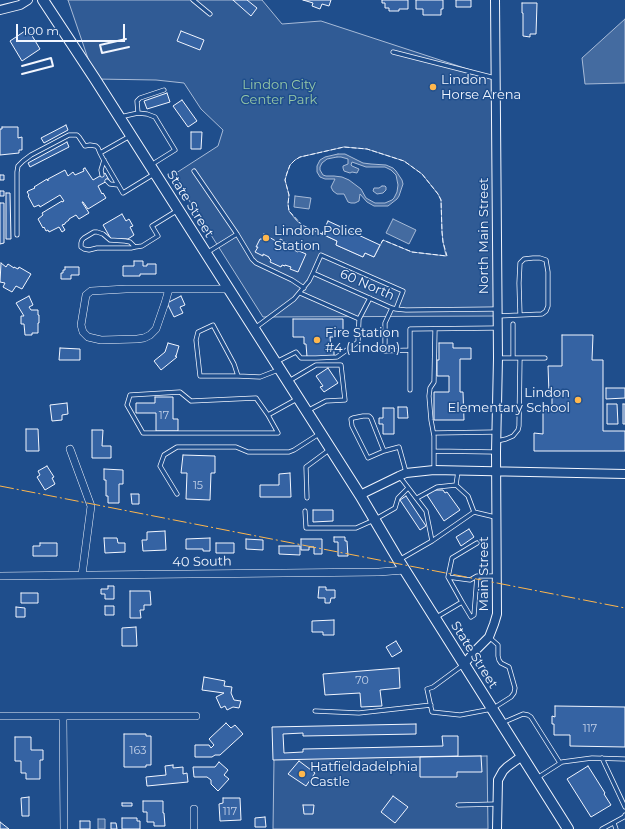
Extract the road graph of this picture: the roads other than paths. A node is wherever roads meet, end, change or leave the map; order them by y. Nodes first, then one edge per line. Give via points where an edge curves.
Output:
1 (28, 0) edge
2 (43, 0) edge
3 (193, 0) edge
4 (494, 0) edge
5 (0, 10) edge
6 (210, 14) dead end
7 (393, 52) dead end
8 (495, 78) junction
9 (164, 90) dead end
10 (138, 113) junction
11 (119, 117) junction
12 (131, 135) junction
13 (100, 152) junction
14 (104, 160) junction
15 (152, 170) junction
16 (194, 171) dead end
17 (102, 175) dead end
18 (107, 181) dead end
19 (118, 185) junction
20 (178, 210) junction
21 (237, 234) junction
22 (17, 236) dead end
23 (135, 247) junction
24 (206, 254) junction
25 (313, 273) junction
26 (304, 288) junction
27 (169, 289) junction
28 (228, 289) junction
29 (300, 293) junction
30 (370, 298) junction
31 (394, 308) junction
32 (497, 313) junction
33 (520, 315) junction
34 (359, 319) junction
35 (513, 324) dead end
36 (497, 328) junction
37 (253, 329) junction
38 (435, 329) junction
39 (410, 350) junction
40 (498, 358) junction
41 (513, 358) junction
42 (520, 358) junction
43 (545, 358) dead end
44 (277, 366) junction
45 (238, 376) junction
46 (287, 382) junction
47 (410, 390) dead end
48 (298, 398) junction
49 (306, 412) junction
50 (268, 415) junction
51 (434, 433) junction
52 (320, 434) junction
53 (497, 436) junction
54 (330, 449) junction
55 (70, 450) dead end
56 (384, 451) junction
57 (434, 451) junction
58 (496, 452) junction
59 (434, 470) junction
60 (458, 471) junction
61 (497, 472) junction
62 (625, 474) edge
63 (403, 475) junction
64 (456, 484) junction
65 (408, 488) junction
66 (177, 494) dead end
67 (360, 495) junction
68 (307, 498) dead end
69 (417, 498) junction
70 (305, 511) dead end
71 (474, 512) junction
72 (496, 518) junction
73 (374, 520) junction
74 (432, 541) junction
75 (477, 543) dead end
76 (399, 561) junction
77 (405, 570) junction
78 (82, 575) junction
79 (0, 576) edge
80 (477, 576) junction
81 (497, 576) junction
82 (448, 577) junction
83 (462, 602) junction
84 (435, 618) junction
85 (489, 637) junction
86 (464, 664) junction
87 (431, 705) junction
88 (492, 709) junction
89 (315, 711) dead end
90 (0, 716) edge
91 (196, 716) dead end
92 (63, 717) junction
93 (502, 723) junction
94 (522, 756) junction
95 (602, 758) junction
96 (625, 759) edge
97 (560, 763) junction
98 (536, 779) junction
99 (498, 804) junction
100 (458, 805) dead end
101 (625, 807) edge
102 (194, 809) dead end
103 (625, 815) edge
104 (614, 823) junction
105 (64, 829) edge
106 (194, 829) edge
107 (497, 829) edge
108 (568, 829) edge
109 (602, 829) edge
110 (616, 829) edge

1 - 5 street via 20,5
2 - 11 main road, State Street
3 - 6 lane
4 - 8 street, North Main Street
7 - 8 lane
8 - 32 street, North Main Street
9 - 10 lane via 140,98
10 - 11 lane
10 - 15 lane via 155,117 175,150
11 - 12 main road, State Street
12 - 13 lane
12 - 15 main road, State Street
13 - 14 lane
13 - 22 lane via 96,146 85,146 79,137 73,135 23,161 17,169
14 - 17 lane
14 - 19 lane
15 - 19 lane via 123,193
15 - 20 main road, State Street
16 - 21 lane
18 - 19 lane
20 - 23 lane via 152,226 158,236 142,246
20 - 24 main road, State Street
21 - 24 lane
21 - 26 lane via 256,263
23 - 23 lane via 130,242 110,240 97,232 84,238 81,245 89,250
24 - 28 main road, State Street
25 - 26 lane
25 - 30 lane, 60 North
25 - 31 lane via 321,255 403,290
26 - 29 lane
27 - 27 street via 92,291 86,295 81,325 84,332 88,337 101,340 137,339 150,335 156,329
27 - 28 street
28 - 37 main road, State Street
29 - 34 lane
29 - 37 lane
30 - 31 lane, 60 North
30 - 34 lane
31 - 32 lane, 60 North
31 - 39 lane via 385,323 385,350
32 - 33 lane, 60 North
32 - 36 street, North Main Street
33 - 33 lane, 60 North via 542,314 546,311 546,260 524,259 520,263
34 - 44 lane via 358,342 337,358 301,358 296,352
35 - 41 lane
36 - 38 lane
36 - 40 street, North Main Street
37 - 44 main road, State Street
38 - 39 lane via 410,329
38 - 51 lane via 434,382 429,396
39 - 47 lane
40 - 41 lane
40 - 53 street, North Main Street
41 - 42 lane
42 - 43 lane
42 - 53 lane via 518,430 506,439
44 - 45 lane via 260,377
44 - 46 main road, State Street
45 - 45 lane via 200,376 196,340 198,332 213,325
46 - 48 main road, State Street
46 - 49 lane via 316,365 341,365 345,400 326,401
48 - 49 main road, State Street
48 - 50 lane
49 - 52 main road, State Street
50 - 50 lane via 256,398 191,400 180,392 130,395 127,405 143,434 278,433
51 - 53 lane
51 - 57 lane
52 - 54 main road, State Street
52 - 66 lane via 289,452 248,452 236,447 177,447 164,455 160,466
53 - 58 street, North Main Street
54 - 67 main road, State Street
54 - 68 lane via 306,467
55 - 78 street via 91,506
56 - 56 lane via 371,418 353,418 352,426 368,458
56 - 63 lane via 399,447
57 - 58 lane
57 - 59 lane
58 - 61 street, North Main Street
59 - 60 street
59 - 63 street
60 - 61 street
60 - 64 lane
61 - 62 street
61 - 72 street, Main Street
63 - 65 lane
63 - 67 street
64 - 69 lane via 437,487
64 - 71 lane via 468,496
65 - 69 lane
65 - 73 lane via 398,498 395,508
67 - 73 main road, State Street
69 - 74 lane via 426,511
70 - 73 lane via 306,528 356,528
71 - 72 lane
71 - 74 lane
72 - 81 street, Main Street
73 - 76 main road, State Street
74 - 76 lane
75 - 82 lane via 452,558
76 - 77 main road, State Street
77 - 78 street, 40 South
77 - 84 main road, State Street
78 - 79 street, 40 South
80 - 81 lane
80 - 82 lane via 470,580
80 - 83 lane via 474,615 471,617
81 - 85 street, Main Street via 497,614
82 - 83 lane
83 - 84 lane
84 - 86 main road, State Street
85 - 86 street, Main Street
85 - 88 lane via 498,645 499,660 509,667 515,688 511,697
86 - 87 lane via 427,689
86 - 88 main road, State Street
87 - 88 lane via 432,712 460,715
87 - 89 lane via 359,713
88 - 93 main road, State Street
90 - 92 street
91 - 92 street
92 - 105 street
93 - 94 main road, State Street
93 - 97 lane via 523,714 531,717
94 - 98 main road, State Street
94 - 99 street via 507,766 498,780
95 - 96 lane
95 - 97 lane
95 - 101 lane
97 - 98 lane
98 - 108 main road, State Street
99 - 100 lane
99 - 107 street
102 - 106 street
103 - 104 lane
104 - 109 lane
104 - 110 lane

